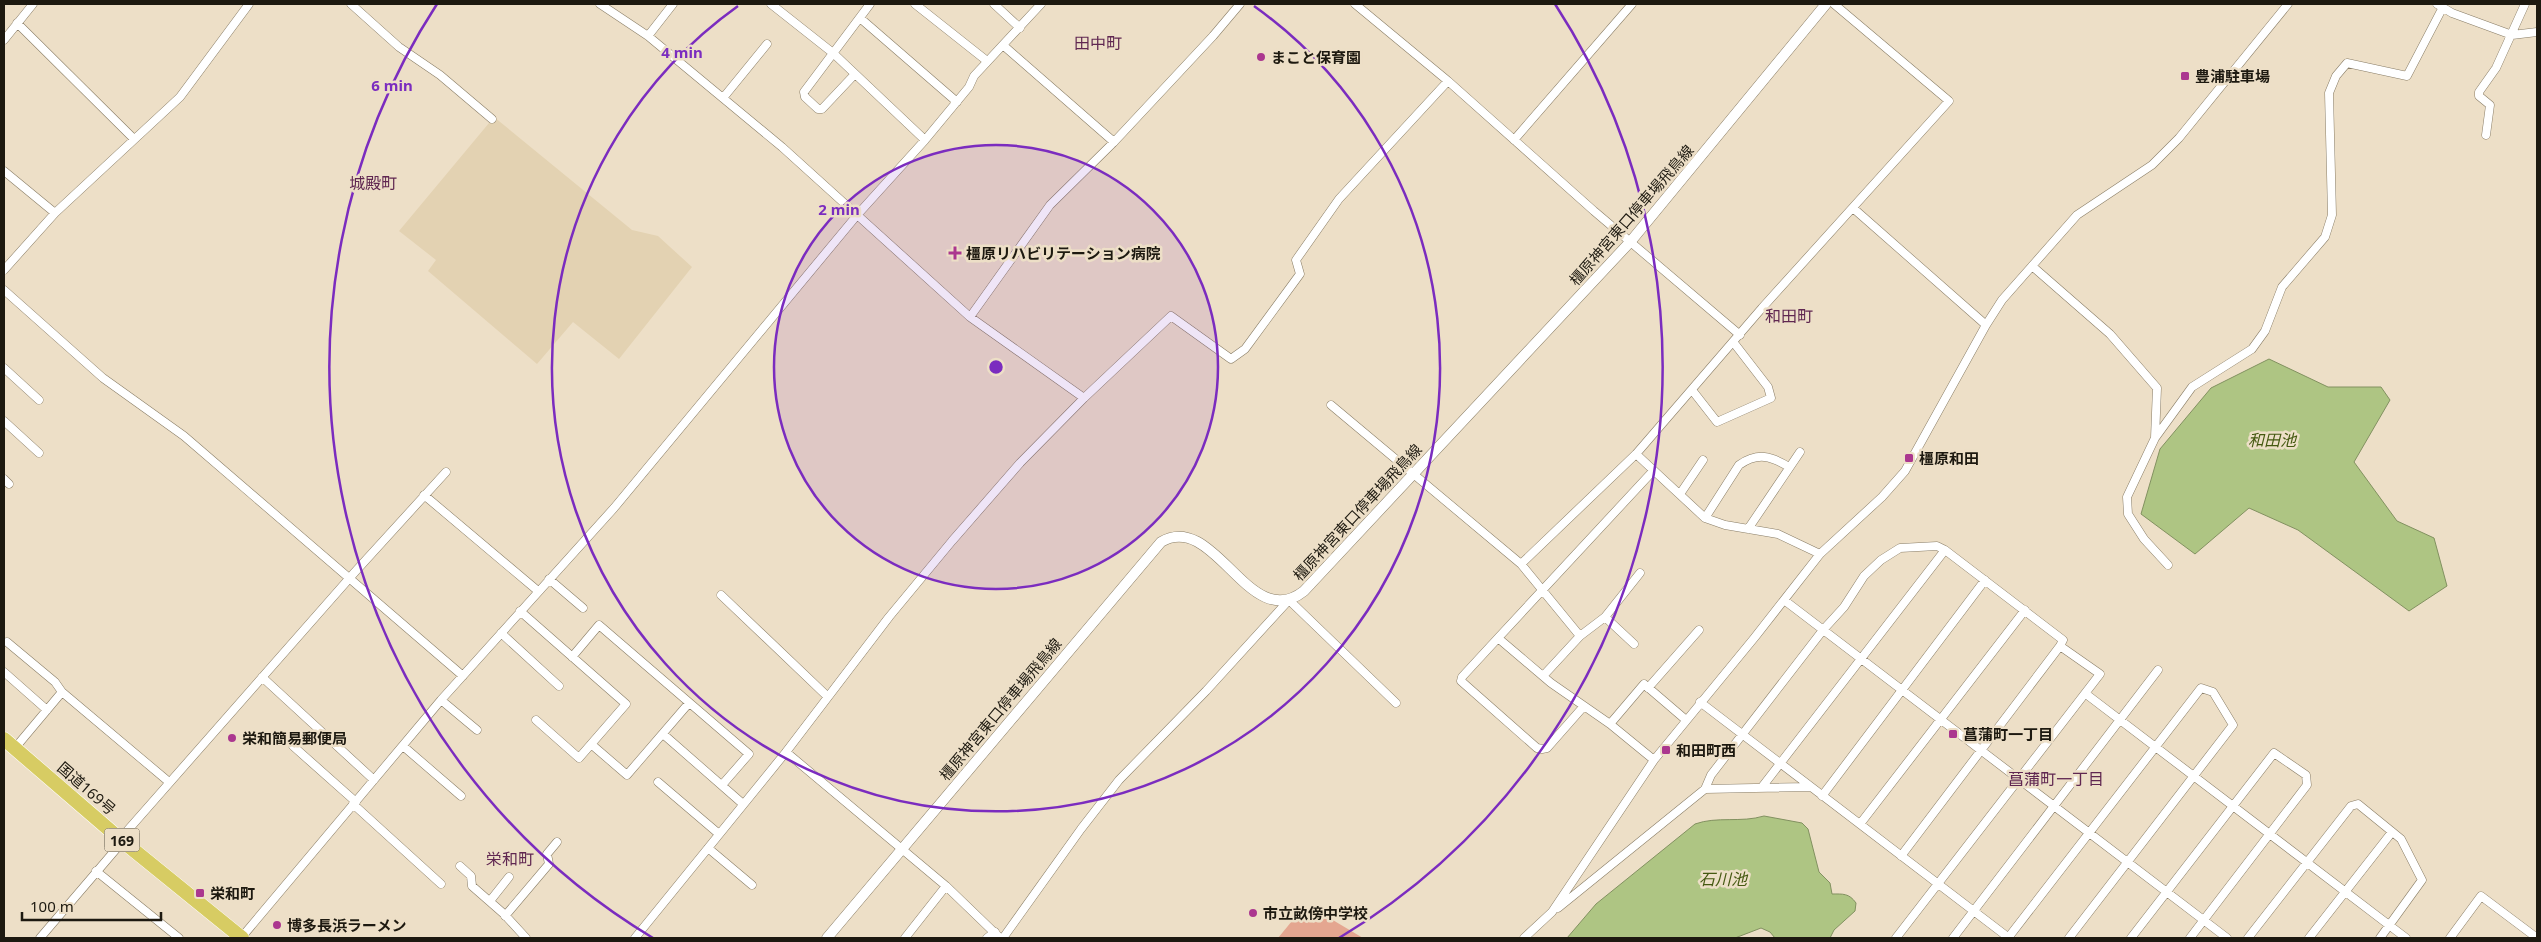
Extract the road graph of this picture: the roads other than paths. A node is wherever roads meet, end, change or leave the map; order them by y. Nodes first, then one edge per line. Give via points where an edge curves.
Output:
1 (33, 4) edge
2 (249, 4) edge
3 (351, 4) edge
4 (600, 4) edge
5 (673, 4) edge
6 (771, 4) edge
7 (870, 4) edge
8 (994, 4) edge
9 (1041, 4) edge
10 (1240, 4) edge
11 (1355, 4) edge
12 (1632, 4) edge
13 (1826, 4) edge
14 (1834, 4) edge
15 (2288, 4) edge
16 (2525, 4) edge
17 (918, 5) edge
18 (2440, 5) edge
19 (613, 6) edge
20 (860, 18) junction
21 (17, 23) junction
22 (1020, 28) junction
23 (2537, 32) edge
24 (2512, 35) junction
25 (648, 36) junction
26 (4, 40) edge
27 (767, 44) dead end
28 (1004, 46) junction
29 (834, 53) junction
30 (987, 61) junction
31 (855, 74) junction
32 (1448, 81) junction
33 (724, 98) junction
34 (957, 102) junction
35 (492, 119) dead end
36 (2486, 135) dead end
37 (134, 139) junction
38 (925, 140) junction
39 (1514, 140) junction
40 (1114, 142) junction
41 (4, 171) edge
42 (1853, 208) junction
43 (55, 213) junction
44 (858, 214) junction
45 (1631, 241) junction
46 (2032, 266) junction
47 (4, 270) edge
48 (4, 290) edge
49 (970, 317) junction
50 (1986, 325) junction
51 (1740, 335) junction
52 (1734, 342) junction
53 (4, 368) edge
54 (1692, 390) junction
55 (1084, 398) junction
56 (39, 400) dead end
57 (1331, 405) dead end
58 (4, 421) edge
59 (2155, 438) junction
60 (39, 452) dead end
61 (1800, 452) dead end
62 (1636, 454) junction
63 (1703, 460) dead end
64 (1789, 467) junction
65 (1653, 471) junction
66 (446, 472) dead end
67 (1413, 474) junction
68 (1680, 494) junction
69 (424, 495) junction
70 (1705, 518) junction
71 (1748, 529) junction
72 (1945, 550) junction
73 (1820, 554) junction
74 (1521, 564) junction
75 (2168, 566) dead end
76 (1640, 573) dead end
77 (549, 579) junction
78 (348, 580) junction
79 (1985, 580) junction
80 (1543, 589) junction
81 (538, 591) junction
82 (721, 595) dead end
83 (1289, 600) junction
84 (1784, 600) junction
85 (583, 608) dead end
86 (2024, 610) junction
87 (520, 611) junction
88 (1605, 618) junction
89 (1699, 630) dead end
90 (1823, 630) junction
91 (500, 633) junction
92 (1580, 636) junction
93 (1498, 638) junction
94 (7, 642) dead end
95 (1634, 644) dead end
96 (2060, 646) junction
97 (572, 657) junction
98 (1862, 659) junction
99 (2158, 670) dead end
100 (4, 672) edge
101 (463, 676) junction
102 (1543, 676) junction
103 (262, 677) junction
104 (559, 686) dead end
105 (1648, 688) junction
106 (1902, 690) junction
107 (62, 692) junction
108 (2086, 694) junction
109 (828, 697) junction
110 (441, 700) junction
111 (1700, 702) junction
112 (689, 703) junction
113 (1396, 704) dead end
114 (1584, 706) junction
115 (47, 710) junction
116 (536, 720) dead end
117 (1686, 720) junction
118 (1942, 720) junction
119 (2120, 720) junction
120 (1610, 724) junction
121 (477, 730) dead end
122 (663, 734) junction
123 (1742, 735) junction
124 (7, 741) edge
125 (592, 744) junction
126 (293, 746) dead end
127 (402, 746) junction
128 (2155, 747) junction
129 (1981, 749) junction
130 (786, 752) junction
131 (1654, 760) junction
132 (1781, 765) junction
133 (2194, 776) junction
134 (2020, 779) junction
135 (374, 780) junction
136 (169, 782) junction
137 (658, 782) dead end
138 (722, 785) junction
139 (1762, 787) junction
140 (1810, 787) junction
141 (1705, 789) junction
142 (461, 796) dead end
143 (1822, 796) junction
144 (355, 803) junction
145 (744, 804) junction
146 (2232, 805) junction
147 (2054, 806) junction
148 (1860, 824) junction
149 (2089, 832) junction
150 (2392, 832) junction
151 (2270, 833) junction
152 (719, 834) junction
153 (122, 840) junction
154 (557, 842) dead end
155 (708, 848) junction
156 (901, 850) junction
157 (1901, 856) junction
158 (2128, 862) junction
159 (2306, 862) junction
160 (460, 866) dead end
161 (96, 871) junction
162 (509, 877) dead end
163 (441, 884) dead end
164 (752, 885) dead end
165 (1939, 885) junction
166 (946, 886) junction
167 (2167, 892) junction
168 (2345, 892) junction
169 (490, 901) junction
170 (1552, 912) junction
171 (1974, 912) junction
172 (506, 916) junction
173 (2204, 920) junction
174 (2390, 926) junction
175 (2526, 930) junction
176 (170, 932) junction
177 (999, 936) edge
178 (40, 938) edge
179 (164, 938) edge
180 (179, 938) edge
181 (241, 938) edge
182 (526, 938) edge
183 (635, 938) edge
184 (827, 938) edge
185 (905, 938) edge
186 (987, 938) edge
187 (1524, 938) edge
188 (1896, 938) edge
189 (1953, 938) edge
190 (2009, 938) edge
191 (2070, 938) edge
192 (2131, 938) edge
193 (2190, 938) edge
194 (2227, 938) edge
195 (2248, 938) edge
196 (2309, 938) edge
197 (2380, 938) edge
198 (2406, 938) edge
199 (2450, 938) edge
200 (2520, 938) edge
201 (2537, 938) edge

1 - 21 street
2 - 37 street via 180,96
3 - 35 street via 399,47 440,74
4 - 19 street
5 - 25 street
6 - 29 street
7 - 20 street
8 - 22 street
9 - 22 street
10 - 40 street
11 - 32 street
12 - 39 street
13 - 45 main road, 橿原神宮東口停車場飛鳥線
14 - 42 street via 1948,101
15 - 46 street via 2179,138 2152,165 2077,215
16 - 24 street
17 - 30 street
18 - 24 street via 2452,13
18 - 59 street via 2407,76 2347,63 2336,76 2329,93 2332,216 2325,237 2282,287 2265,331 2252,349 2192,387
19 - 25 street
20 - 29 street
20 - 34 street
21 - 26 street
21 - 37 street
22 - 28 street
23 - 24 street
24 - 36 street via 2496,68 2479,92 2490,105
25 - 33 street
27 - 33 street
28 - 30 street
28 - 40 street
29 - 31 street
29 - 31 street via 804,92 805,97 822,109
30 - 34 street
31 - 38 street
32 - 39 street
32 - 55 street via 1334,206 1296,260 1300,274 1245,349 1231,359 1171,316
33 - 44 street
34 - 38 street
37 - 43 street
38 - 44 street
39 - 45 street
40 - 49 street via 1050,205
41 - 43 street
42 - 50 street
42 - 51 street
43 - 47 street
44 - 49 street
44 - 77 street via 614,508
45 - 51 street
45 - 67 main road, 橿原神宮東口停車場飛鳥線
46 - 50 street via 2002,300
46 - 59 street via 2110,334 2157,388
48 - 78 street via 103,378 184,436
49 - 55 street
50 - 73 street via 1905,471 1882,497
51 - 52 street
52 - 54 street
52 - 54 street via 1768,387 1771,398 1717,422
53 - 56 street
54 - 62 street
55 - 109 street via 952,541
57 - 67 street
58 - 60 street
59 - 75 street via 2128,497 2128,514 2144,539
61 - 64 street
62 - 65 street
62 - 74 street
63 - 68 street
64 - 70 street via 1762,455 1745,460
64 - 71 street
65 - 68 street
65 - 80 street
66 - 69 street
67 - 74 street
67 - 83 main road, 橿原神宮東口停車場飛鳥線 via 1304,591
68 - 70 street
69 - 78 street
69 - 81 street
70 - 71 street
71 - 73 street via 1778,534
72 - 79 street
72 - 90 street via 1937,546 1900,548 1881,560 1864,576 1844,607
72 - 98 street
73 - 84 street
74 - 80 street
76 - 88 street
77 - 81 street
77 - 85 street
78 - 101 street
78 - 103 street
79 - 86 street
79 - 106 street
80 - 92 street
80 - 93 street
81 - 87 street
82 - 109 street
83 - 113 street
83 - 156 main road, 橿原神宮東口停車場飛鳥線 via 1273,601 1258,593 1194,539 1177,536 1161,542
83 - 177 street via 1119,780
84 - 90 street
84 - 111 street
86 - 96 street via 2063,640
86 - 118 street
87 - 91 street
87 - 97 street
88 - 92 street
88 - 95 street
89 - 105 street
90 - 98 street
90 - 123 street
91 - 101 street
91 - 104 street
92 - 102 street
93 - 102 street
93 - 114 street via 1461,681 1536,748 1547,748
94 - 107 street via 55,682
96 - 108 street via 2100,674
96 - 129 street
97 - 112 street via 600,626
97 - 125 street via 626,704
98 - 106 street
98 - 132 street
99 - 119 street
100 - 115 street
101 - 110 street
102 - 114 street
103 - 135 street
103 - 136 street
105 - 117 street
105 - 120 street via 1644,684
106 - 118 street
106 - 143 street
107 - 115 street
107 - 136 street
108 - 119 street
108 - 134 street
109 - 130 street
110 - 121 street
110 - 127 street
111 - 117 street
111 - 123 street
112 - 122 street
112 - 138 street via 749,754
114 - 120 street
115 - 124 street
116 - 125 street via 579,758
117 - 131 street
118 - 129 street
118 - 148 street
119 - 128 street
119 - 147 street
120 - 131 street
122 - 125 street via 627,775
122 - 138 street
123 - 132 street
123 - 141 street via 1711,775
124 - 153 highway, 国道169号 / 169
126 - 144 street
127 - 135 street
127 - 142 street
128 - 133 street
128 - 133 street via 2201,688 2213,692 2233,724
128 - 149 street
129 - 134 street
129 - 157 street
130 - 145 street
130 - 156 street
131 - 170 street
132 - 139 street
132 - 140 street
133 - 146 street
133 - 158 street
134 - 147 street
134 - 165 street
135 - 144 street
136 - 153 street
137 - 152 street
138 - 145 street
139 - 140 street
139 - 141 street
140 - 143 street
141 - 170 street
143 - 148 street
144 - 163 street
144 - 181 street
145 - 152 street
146 - 151 street
146 - 151 street via 2274,752 2306,775 2307,785
146 - 167 street
147 - 149 street
147 - 171 street
148 - 157 street
149 - 158 street
149 - 190 street
150 - 159 street via 2358,804 2350,806
150 - 168 street
150 - 174 street via 2401,839 2422,880
151 - 159 street
151 - 173 street
152 - 155 street
153 - 161 street
153 - 181 highway, 国道169号 / 169
154 - 172 street via 548,854 549,864
155 - 164 street
155 - 183 street
156 - 166 street
156 - 184 main road, 橿原神宮東口停車場飛鳥線
157 - 165 street
158 - 167 street
158 - 191 street
159 - 168 street
159 - 195 street
160 - 169 street via 471,876 472,886
161 - 176 street
161 - 178 street
162 - 169 street
165 - 171 street
165 - 188 street
166 - 177 street
166 - 185 street
167 - 173 street
167 - 192 street
168 - 174 street
168 - 196 street
169 - 172 street
170 - 187 street
171 - 189 street
171 - 190 street
172 - 182 street
173 - 193 street
173 - 194 street
174 - 197 street
174 - 198 street
175 - 199 street via 2481,896
175 - 200 street
175 - 201 street
176 - 179 street
176 - 180 street
177 - 186 street

